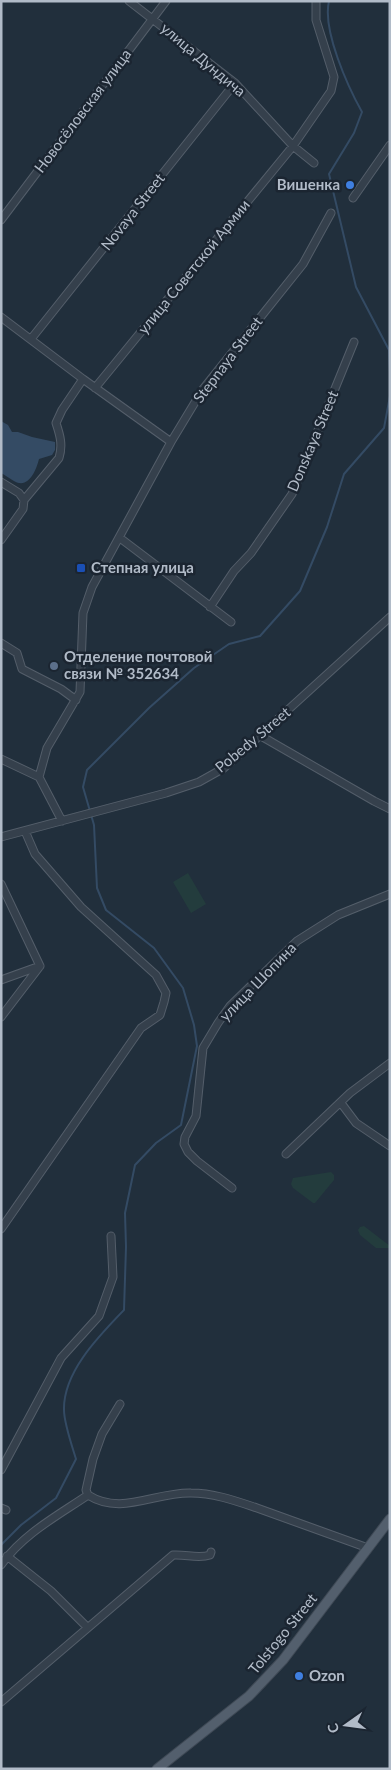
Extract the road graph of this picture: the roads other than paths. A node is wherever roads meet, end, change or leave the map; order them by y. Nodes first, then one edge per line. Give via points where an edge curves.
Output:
1 (129, 1) edge
2 (166, 1) edge
3 (316, 1) edge
4 (152, 19) junction
5 (235, 83) junction
6 (390, 145) edge
7 (293, 146) junction
8 (314, 163) dead end
9 (353, 198) dead end
10 (330, 213) dead end
11 (1, 220) edge
12 (1, 317) edge
13 (31, 339) junction
14 (354, 342) dead end
15 (83, 379) junction
16 (95, 388) junction
17 (172, 442) junction
18 (1, 482) edge
19 (24, 500) junction
20 (120, 538) junction
21 (1, 540) edge
22 (210, 607) junction
23 (390, 617) edge
24 (231, 622) dead end
25 (1, 643) edge
26 (76, 700) junction
27 (261, 736) junction
28 (1, 758) edge
29 (39, 777) junction
30 (390, 809) edge
31 (62, 821) junction
32 (25, 831) junction
33 (1, 837) edge
34 (1, 884) edge
35 (390, 894) edge
36 (40, 966) junction
37 (1, 980) edge
38 (1, 1017) edge
39 (390, 1063) edge
40 (341, 1103) junction
41 (390, 1146) edge
42 (286, 1154) dead end
43 (232, 1188) dead end
44 (1, 1230) edge
45 (110, 1236) dead end
46 (120, 1404) dead end
47 (1, 1470) edge
48 (88, 1495) junction
49 (390, 1519) edge
50 (387, 1529) edge
51 (368, 1548) junction
52 (211, 1552) dead end
53 (7, 1556) junction
54 (1, 1565) edge
55 (87, 1627) junction
56 (1, 1702) edge
57 (157, 1769) edge

1 - 4 street, улица Дундича
2 - 4 street, Новосёловская улица
3 - 7 street via 316,20 334,77 331,91
4 - 5 street, улица Дундича
4 - 11 street, Новосёловская улица
5 - 7 street, улица Дундича
5 - 13 street, Novaya Street
6 - 9 street
7 - 8 street, улица Дундича
7 - 16 street, улица Советской Армии
10 - 17 street, Stepnaya Street via 303,264 203,389
12 - 13 street
13 - 15 street
14 - 22 street, Donskaya Street via 292,494
15 - 16 street
15 - 19 street via 56,423 62,450
16 - 17 street
17 - 20 street, Stepnaya Street
18 - 19 street
19 - 21 street via 23,510
20 - 22 street
20 - 26 street, Stepnaya Street via 92,587 83,613 80,692
22 - 24 street
23 - 27 street, Pobedy Street
25 - 26 street via 17,653 22,669
26 - 29 street, Stepnaya Street via 47,748
27 - 30 street
27 - 31 street, Pobedy Street via 224,768 199,782
28 - 29 street
29 - 31 street
31 - 32 street, Pobedy Street
32 - 33 street, Pobedy Street
32 - 44 street via 35,854 81,906 156,975 166,993 160,1015 141,1028
34 - 36 street
35 - 43 street, улица Шопина via 338,915 297,941 230,1006 203,1048 196,1116 184,1144 197,1161
36 - 37 street
36 - 38 street
39 - 40 street
40 - 41 street via 356,1123
40 - 42 street
45 - 47 street via 113,1277 99,1316 61,1358
46 - 48 street via 102,1434 93,1459 86,1490
48 - 51 street via 113,1505 190,1492 222,1497
48 - 53 street via 34,1532
49 - 50 main road, Tolstogo Street
50 - 51 main road, Tolstogo Street
51 - 57 main road, Tolstogo Street via 283,1660 249,1696
52 - 55 street via 202,1558 173,1555
53 - 54 street
53 - 55 street via 51,1591
55 - 56 street

